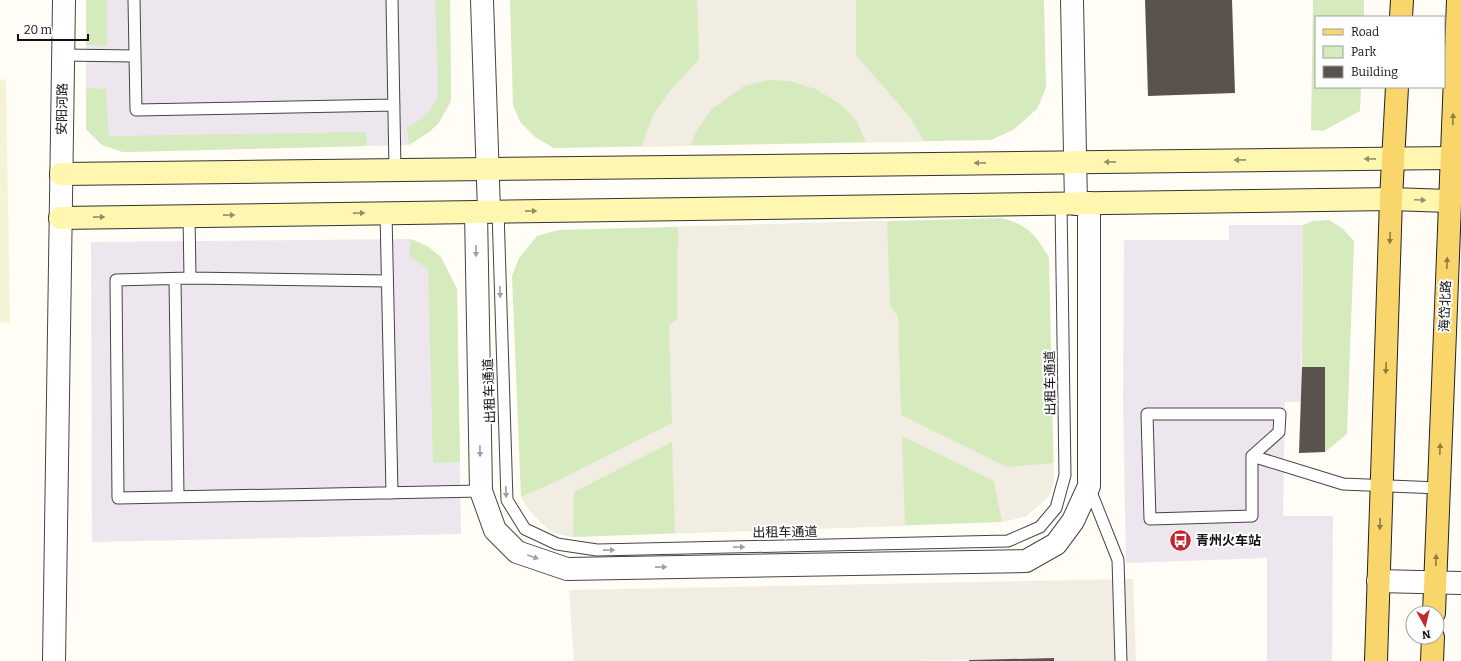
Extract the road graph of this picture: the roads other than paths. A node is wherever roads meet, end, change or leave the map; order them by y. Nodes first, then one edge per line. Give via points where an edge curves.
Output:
1 (64, 0) edge
2 (134, 0) edge
3 (392, 0) edge
4 (482, 0) edge
5 (1072, 0) edge
6 (1402, 0) edge
7 (1458, 0) edge
8 (1401, 16) edge
9 (63, 55) junction
10 (135, 56) junction
11 (1397, 88) edge
12 (394, 105) junction
13 (1393, 158) junction
14 (1451, 158) junction
15 (1075, 162) junction
16 (487, 169) junction
17 (395, 170) junction
18 (61, 174) junction
19 (1391, 199) junction
20 (1455, 202) edge
21 (1075, 204) junction
22 (487, 212) junction
23 (386, 213) junction
24 (189, 216) junction
25 (60, 218) junction
26 (190, 278) junction
27 (175, 279) junction
28 (387, 281) junction
29 (1252, 456) junction
30 (1382, 485) junction
31 (1089, 486) junction
32 (1438, 488) junction
33 (481, 491) junction
34 (392, 493) junction
35 (178, 496) junction
36 (1378, 581) junction
37 (1435, 583) junction
38 (1461, 583) edge
39 (1434, 605) edge
40 (1433, 645) edge
41 (54, 661) edge
42 (1121, 661) edge
43 (1376, 661) edge
44 (1432, 661) edge

1 - 9 street, 安阳河路
2 - 10 lane
3 - 12 lane
4 - 16 street
5 - 15 street
6 - 8 main road
14 -> 7 main road, 海岱北路
9 - 10 lane
9 - 18 street, 安阳河路
10 - 12 lane via 136,110
11 - 13 main road
12 - 17 lane
13 - 14 main road
13 -> 15 main road
13 - 19 main road
14 - 20 main road, 海岱北路
15 -> 16 main road
15 - 21 street
16 - 17 main road
16 - 22 street
17 - 18 main road
18 - 25 street, 安阳河路
19 -> 20 main road
19 - 21 main road
19 -> 30 main road
32 -> 20 main road, 海岱北路
22 -> 21 main road
22 -> 21 lane, 出租车通道 via 506,500 525,528 531,532 557,544 605,550 1008,541 1040,527 1056,508 1065,474
21 - 31 street
22 - 23 main road
22 -> 33 street
24 -> 23 main road
23 - 28 lane
25 -> 24 main road
24 - 26 lane
25 - 41 street, 安阳河路
26 - 27 lane
26 - 28 lane
27 - 35 lane
27 - 35 lane via 116,280 118,498
28 - 34 lane
29 - 29 lane via 1279,432 1280,414 1147,414 1150,519 1252,516
29 - 30 lane via 1343,484
30 - 32 lane
30 -> 36 main road
33 -> 31 street via 495,530 517,552 567,569 1026,561 1056,544 1073,521
31 - 42 lane via 1118,560
37 -> 32 main road, 海岱北路
33 - 34 lane
34 - 35 lane
36 - 37 street
36 - 43 main road
37 - 38 street
37 - 39 main road, 海岱北路
40 - 44 main road

